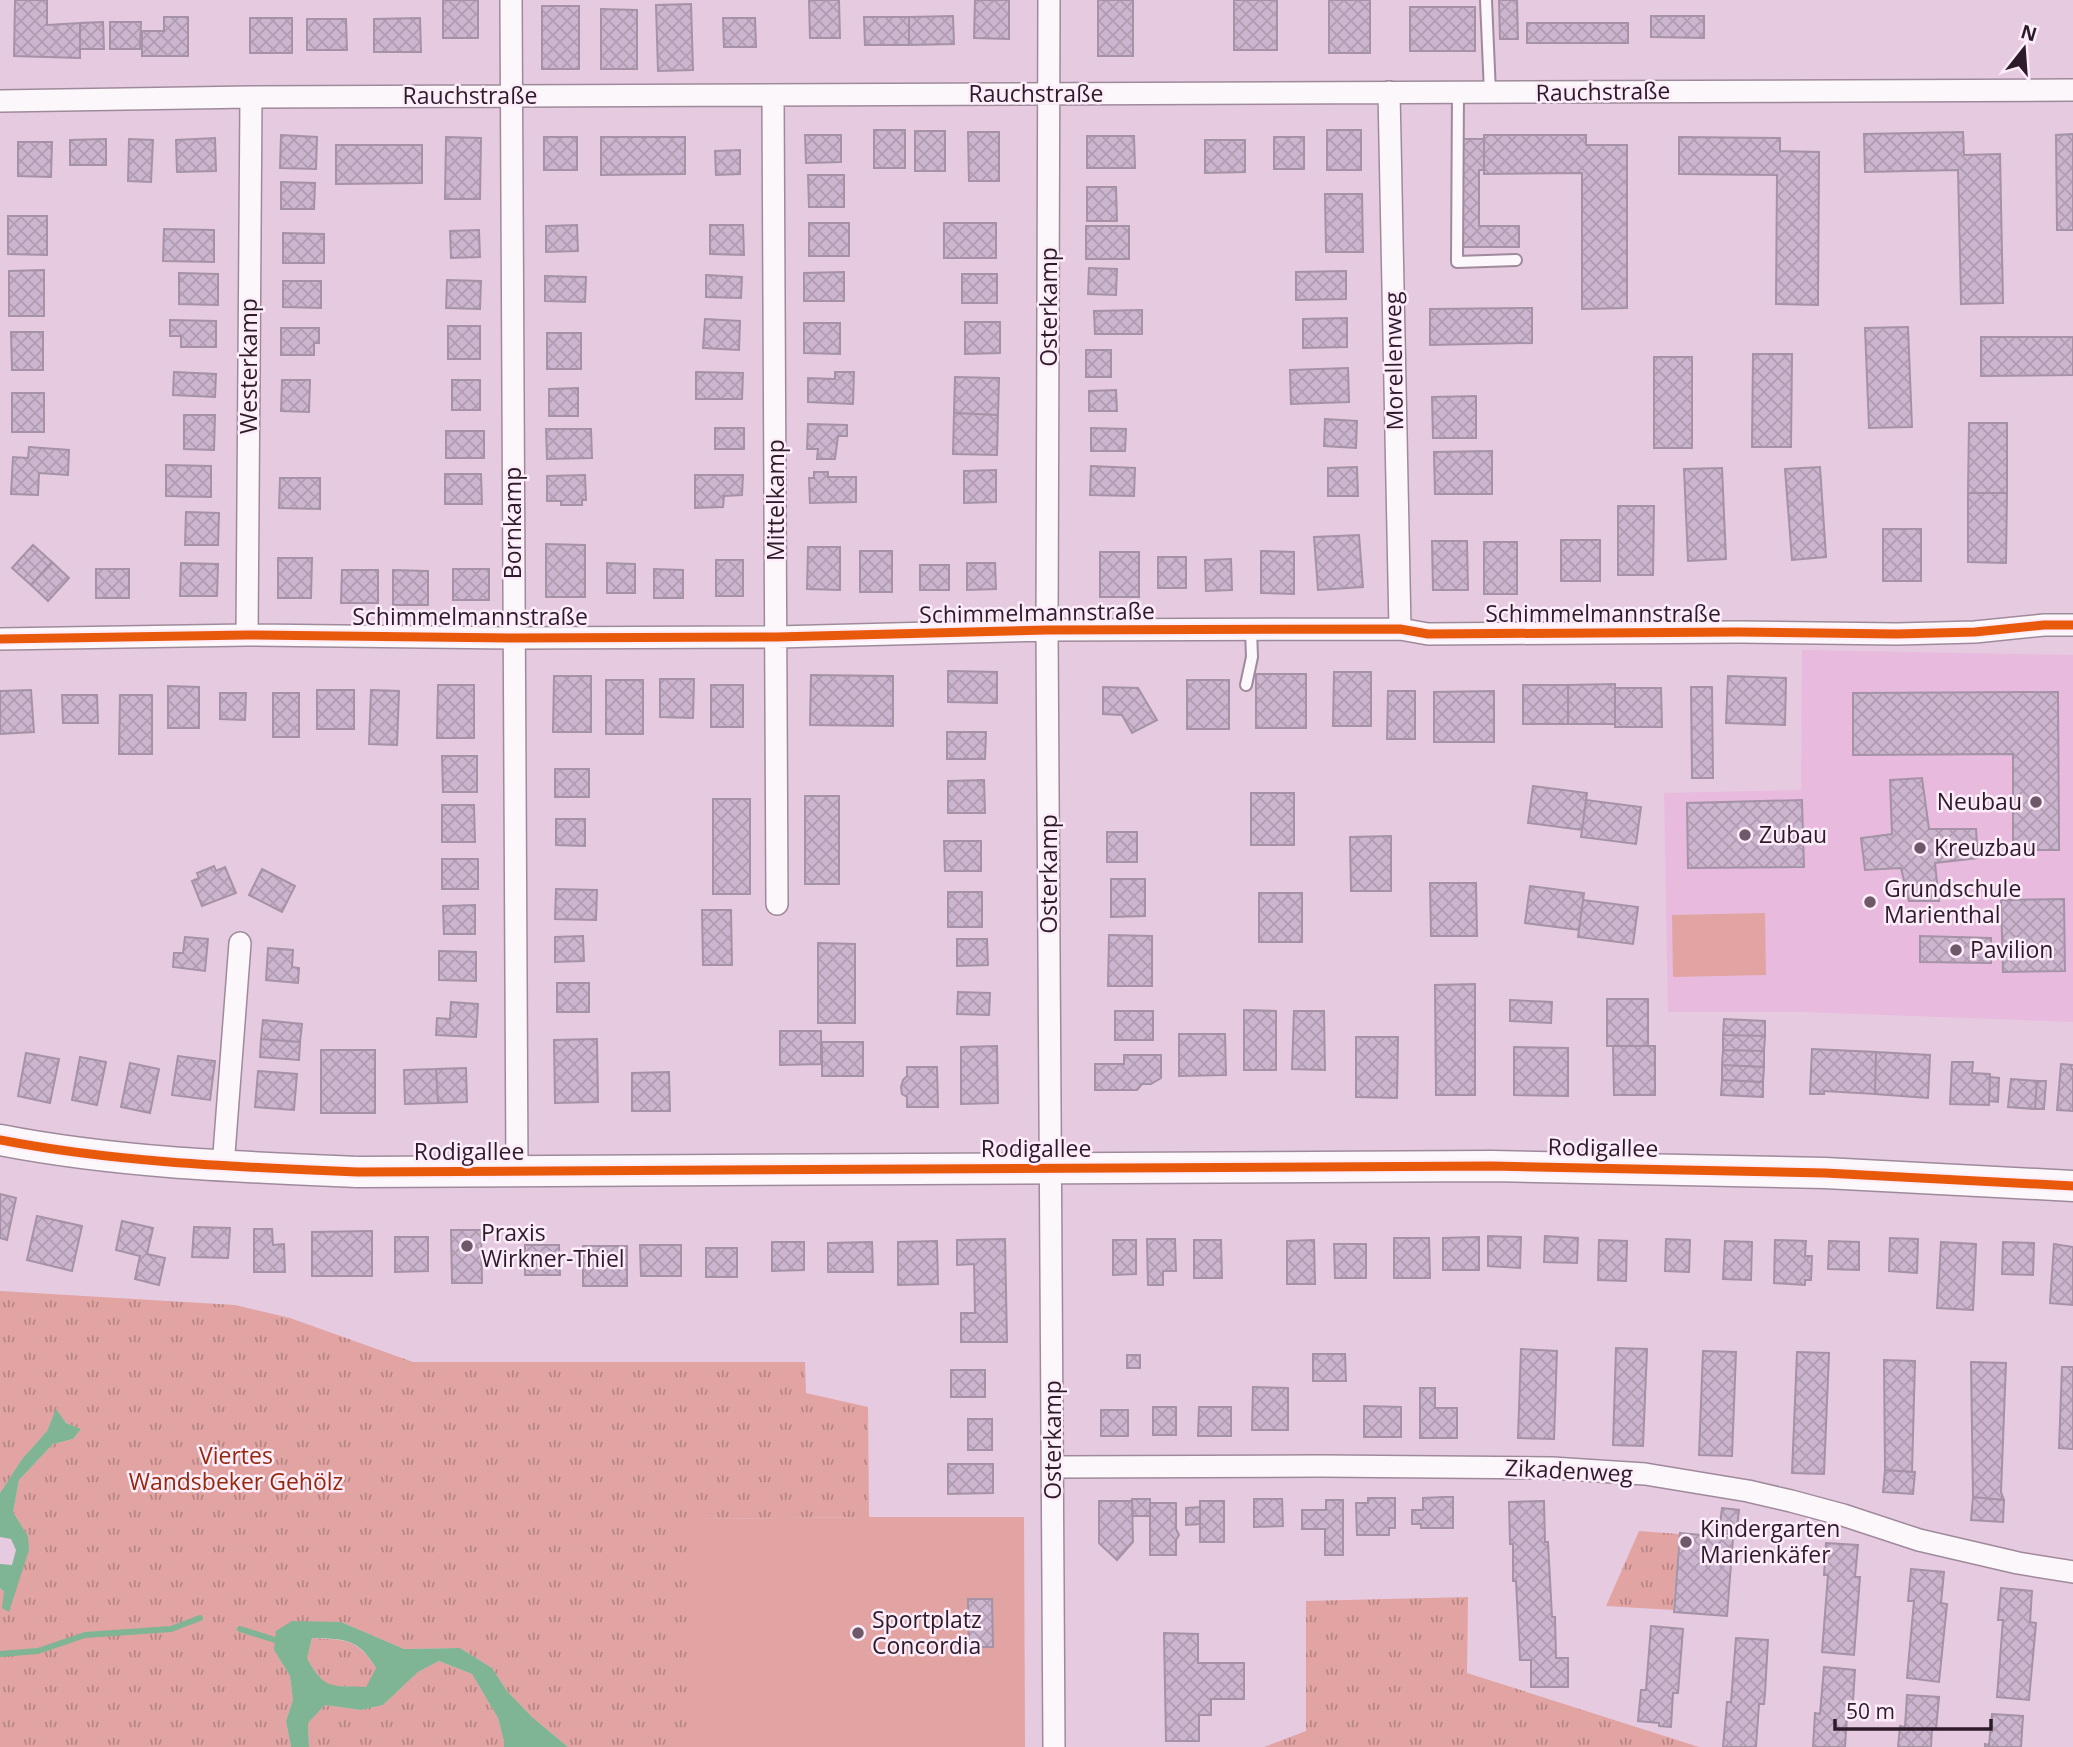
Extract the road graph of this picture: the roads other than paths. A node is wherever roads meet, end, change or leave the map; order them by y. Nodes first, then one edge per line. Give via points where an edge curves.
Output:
1 (511, 0) edge
2 (1049, 0) edge
3 (1486, 0) edge
4 (2073, 90) edge
5 (1389, 92) junction
6 (1458, 92) junction
7 (1490, 93) junction
8 (1050, 94) junction
9 (512, 96) junction
10 (774, 96) junction
11 (251, 97) junction
12 (0, 101) edge
13 (1516, 260) dead end
14 (2073, 625) edge
15 (1400, 629) junction
16 (1251, 630) junction
17 (1047, 631) junction
18 (247, 635) junction
19 (777, 636) junction
20 (513, 638) junction
21 (0, 639) edge
22 (1246, 685) dead end
23 (777, 904) dead end
24 (240, 943) dead end
25 (0, 1140) edge
26 (223, 1167) junction
27 (1052, 1168) junction
28 (517, 1171) junction
29 (2073, 1186) edge
30 (1054, 1467) junction
31 (2073, 1572) edge
32 (1054, 1747) edge

1 - 9 street, Bornkamp
2 - 8 street, Osterkamp
3 - 7 lane
4 - 7 street, Rauchstraße
5 - 6 street, Rauchstraße
5 - 8 street, Rauchstraße
5 - 15 street, Morellenweg
6 - 7 street, Rauchstraße
6 - 13 lane via 1457,262
8 - 10 street, Rauchstraße
8 - 17 street, Osterkamp
9 - 10 street, Rauchstraße
9 - 11 street, Rauchstraße
9 - 20 street, Bornkamp
10 - 19 street, Mittelkamp
11 - 12 street, Rauchstraße
11 - 18 street, Westerkamp
14 - 15 street, Schimmelmannstraße via 1897,634 1442,634
15 - 16 street, Schimmelmannstraße
16 - 17 street, Schimmelmannstraße
16 - 22 lane
17 - 19 street, Schimmelmannstraße
17 - 27 street, Osterkamp
18 - 20 street, Schimmelmannstraße
18 - 21 street, Schimmelmannstraße
19 - 20 street, Schimmelmannstraße
19 - 23 street, Mittelkamp
20 - 28 street, Bornkamp
24 - 26 street
25 - 26 main road, Rodigallee via 85,1154
26 - 28 main road, Rodigallee
27 - 28 main road, Rodigallee
27 - 29 main road, Rodigallee via 1660,1168
27 - 30 street, Osterkamp
30 - 31 street, Zikadenweg via 1539,1468 1645,1474 1756,1493 1919,1540
30 - 32 street, Osterkamp

